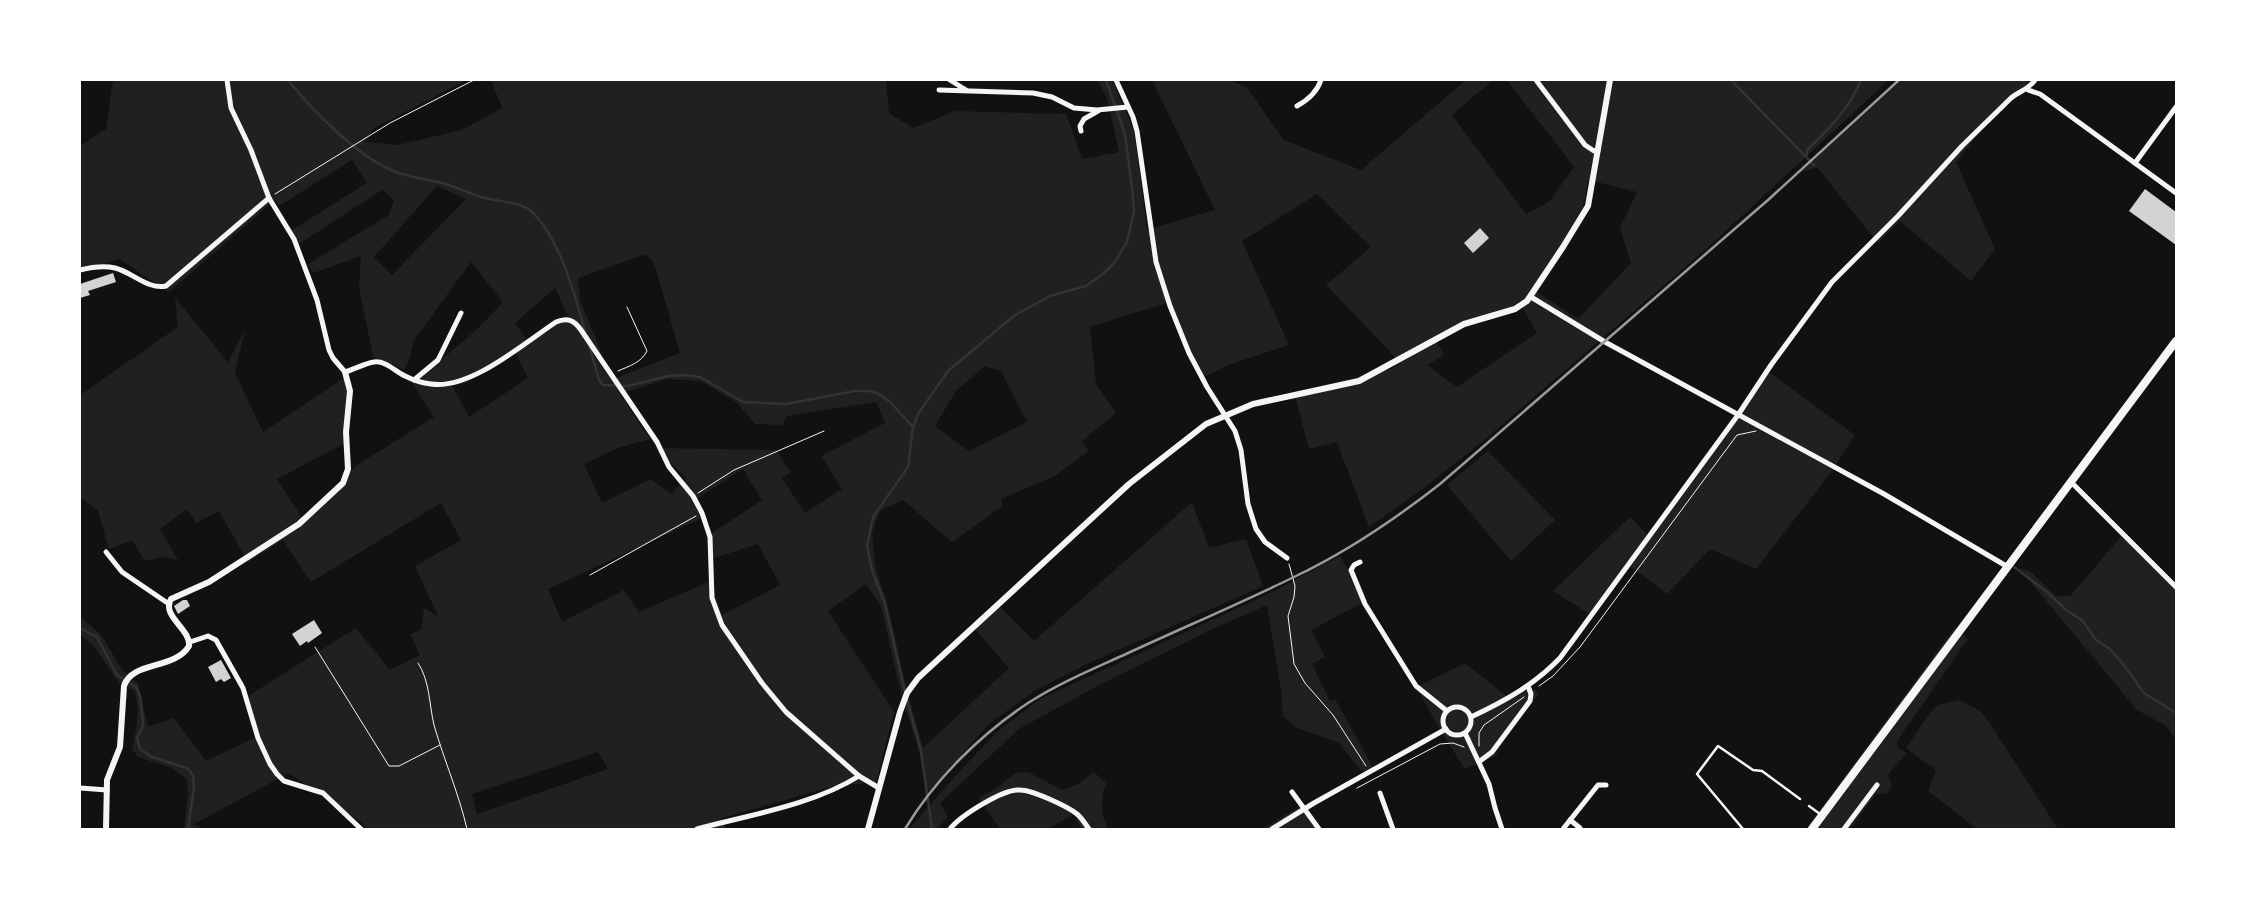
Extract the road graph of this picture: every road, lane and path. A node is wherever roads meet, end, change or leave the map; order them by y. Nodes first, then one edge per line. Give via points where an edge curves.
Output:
1 (228, 80) edge
2 (474, 80) edge
3 (950, 80) edge
4 (1116, 80) edge
5 (1321, 80) edge
6 (1536, 80) edge
7 (1610, 80) edge
8 (2035, 80) edge
9 (939, 90) dead end
10 (2028, 90) junction
11 (969, 91) junction
12 (1297, 106) dead end
13 (1128, 107) junction
14 (2176, 107) edge
15 (1098, 110) junction
16 (1080, 131) dead end
17 (1598, 150) junction
18 (2136, 163) junction
19 (2176, 193) edge
20 (268, 198) junction
21 (80, 270) edge
22 (1531, 297) junction
23 (627, 307) dead end
24 (460, 313) dead end
25 (2176, 342) edge
26 (345, 372) junction
27 (611, 374) junction
28 (414, 380) junction
29 (1226, 414) junction
30 (1738, 415) junction
31 (824, 431) dead end
32 (2071, 482) junction
33 (694, 496) junction
34 (701, 510) junction
35 (106, 552) dead end
36 (1287, 558) joint
37 (1360, 562) dead end
38 (2008, 567) junction
39 (590, 574) dead end
40 (2176, 586) edge
41 (169, 604) junction
42 (190, 642) junction
43 (315, 647) dead end
44 (418, 662) dead end
45 (1528, 686) junction
46 (1447, 711) junction
47 (1471, 717) junction
48 (1446, 729) junction
49 (1465, 733) junction
50 (440, 745) junction
51 (1466, 749) dead end
52 (1480, 762) junction
53 (1370, 773) junction
54 (859, 776) junction
55 (1606, 785) dead end
56 (1877, 785) dead end
57 (80, 788) edge
58 (879, 788) junction
59 (107, 790) junction
60 (1351, 791) dead end
61 (1292, 792) dead end
62 (1380, 793) dead end
63 (1800, 798) dead end
64 (1809, 806) dead end
65 (1305, 809) junction
66 (1822, 815) junction
67 (1570, 820) junction
68 (1580, 828) dead end
69 (106, 829) edge
70 (361, 829) edge
71 (466, 829) edge
72 (697, 829) edge
73 (868, 829) edge
74 (950, 829) edge
75 (1089, 829) edge
76 (1272, 829) edge
77 (1319, 829) edge
78 (1393, 829) edge
79 (1502, 829) edge
80 (1563, 829) edge
81 (1743, 829) edge
82 (1812, 829) edge
83 (1844, 829) edge

1 - 20 street via 231,108 251,150
2 - 20 path via 358,141
3 - 11 street
4 - 13 street
5 - 12 street via 1314,93
6 - 17 street via 1585,145
7 - 17 street
8 - 10 street
9 - 11 street
10 - 18 street via 2040,94
10 - 30 street via 2015,94 1832,282 1770,365
11 - 15 street via 1034,93 1074,108
13 - 15 street
13 - 29 street via 1137,131 1156,262 1189,353
14 - 18 street
15 - 16 street via 1084,119
17 - 22 street via 1584,215
18 - 19 street
20 - 21 street via 166,286 156,287 114,268 99,266
20 - 26 street via 294,239 317,300 328,350
22 - 29 street via 1515,309 1464,324 1359,381 1254,404
22 - 30 street
23 - 27 path via 646,351 638,362
24 - 28 street via 438,360
25 - 32 main road
26 - 28 street via 377,362
26 - 41 street via 350,391 346,432 348,469 343,483 299,524 209,582 171,599
27 - 28 street via 581,330 572,321 560,320 478,374 458,383 434,384
27 - 33 street via 658,443 669,467
29 - 36 street via 1239,441 1251,518 1265,542
29 - 58 street via 1194,433 1129,484 918,678 907,693 896,724
30 - 38 street via 1884,494
30 - 45 street via 1570,646 1554,665
31 - 33 path via 734,470
32 - 38 main road
32 - 40 street
33 - 34 street
34 - 39 path via 688,521
34 - 54 street via 710,537 712,598 722,625 786,712
35 - 41 street via 122,572
36 - 53 path via 1295,586 1288,616 1294,664 1304,683 1333,715
37 - 46 street via 1352,570 1365,604 1416,686
38 - 66 main road
41 - 42 street via 170,611
42 - 59 street via 186,652 167,663 129,676 124,686 120,747 109,772
42 - 70 street via 208,636 216,640 243,688 258,738 277,774 284,781 323,793
43 - 50 path via 389,766 399,766
44 - 50 path via 427,682
45 - 47 street
45 - 52 street via 1530,701 1492,752
46 - 47 street via 1454,707 1462,708
46 - 48 street via 1443,722
47 - 49 street via 1471,726
48 - 49 street via 1453,735
48 - 53 street
49 - 52 street
50 - 71 path
51 - 60 path via 1453,743 1440,744
52 - 79 street via 1490,784
53 - 65 street
54 - 58 street
54 - 72 street via 837,789 807,800
55 - 67 street via 1598,785
56 - 83 street
57 - 59 street
58 - 73 street
59 - 69 street
61 - 65 street
62 - 78 street
63 - 81 lane via 1718,746 1697,774
64 - 66 lane
65 - 76 street
65 - 77 street
66 - 82 main road
67 - 68 street
67 - 80 street
74 - 75 street via 974,810 1006,792 1020,790 1073,812

